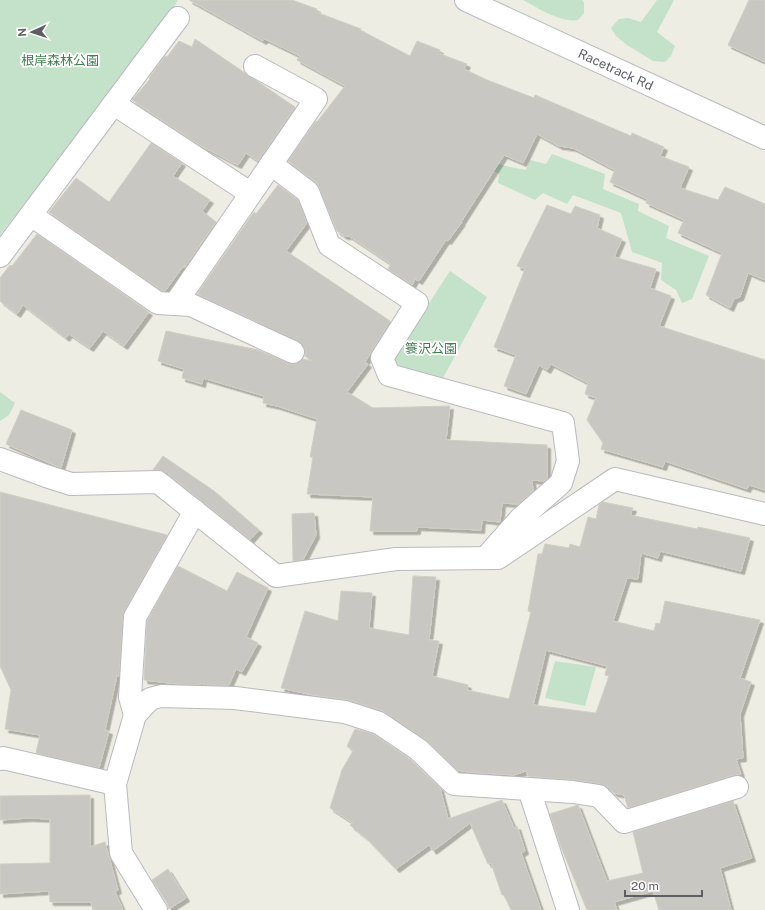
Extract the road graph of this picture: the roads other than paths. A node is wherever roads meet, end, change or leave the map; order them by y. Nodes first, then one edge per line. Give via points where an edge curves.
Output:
1 (466, 0) edge
2 (178, 18) dead end
3 (255, 66) dead end
4 (114, 104) junction
5 (765, 138) edge
6 (271, 164) junction
7 (250, 193) junction
8 (31, 215) junction
9 (0, 256) edge
10 (175, 304) junction
11 (293, 352) dead end
12 (0, 459) edge
13 (195, 511) junction
14 (765, 514) edge
15 (486, 558) junction
16 (135, 715) junction
17 (0, 759) edge
18 (115, 784) junction
19 (737, 787) dead end
20 (530, 789) junction
21 (156, 910) edge
22 (568, 910) edge

1 - 5 street, Racetrack Rd
2 - 4 street
3 - 6 street via 316,99
4 - 7 street
4 - 8 street
6 - 7 street
6 - 15 street via 308,192 329,245 416,302 382,358 389,375 564,423 568,461 562,483 520,519
7 - 10 street
8 - 9 street
8 - 10 street via 158,303
10 - 11 street via 191,305
12 - 13 street via 71,484 158,482
13 - 15 street via 276,576 396,559
13 - 16 street via 135,617 130,697
14 - 15 street via 615,479 498,558
16 - 18 street
16 - 20 street via 150,699 161,696 235,698 345,712 378,723 390,730 419,750 454,784
17 - 18 street
18 - 21 street via 121,853
19 - 20 street via 624,822 599,796
20 - 22 street

